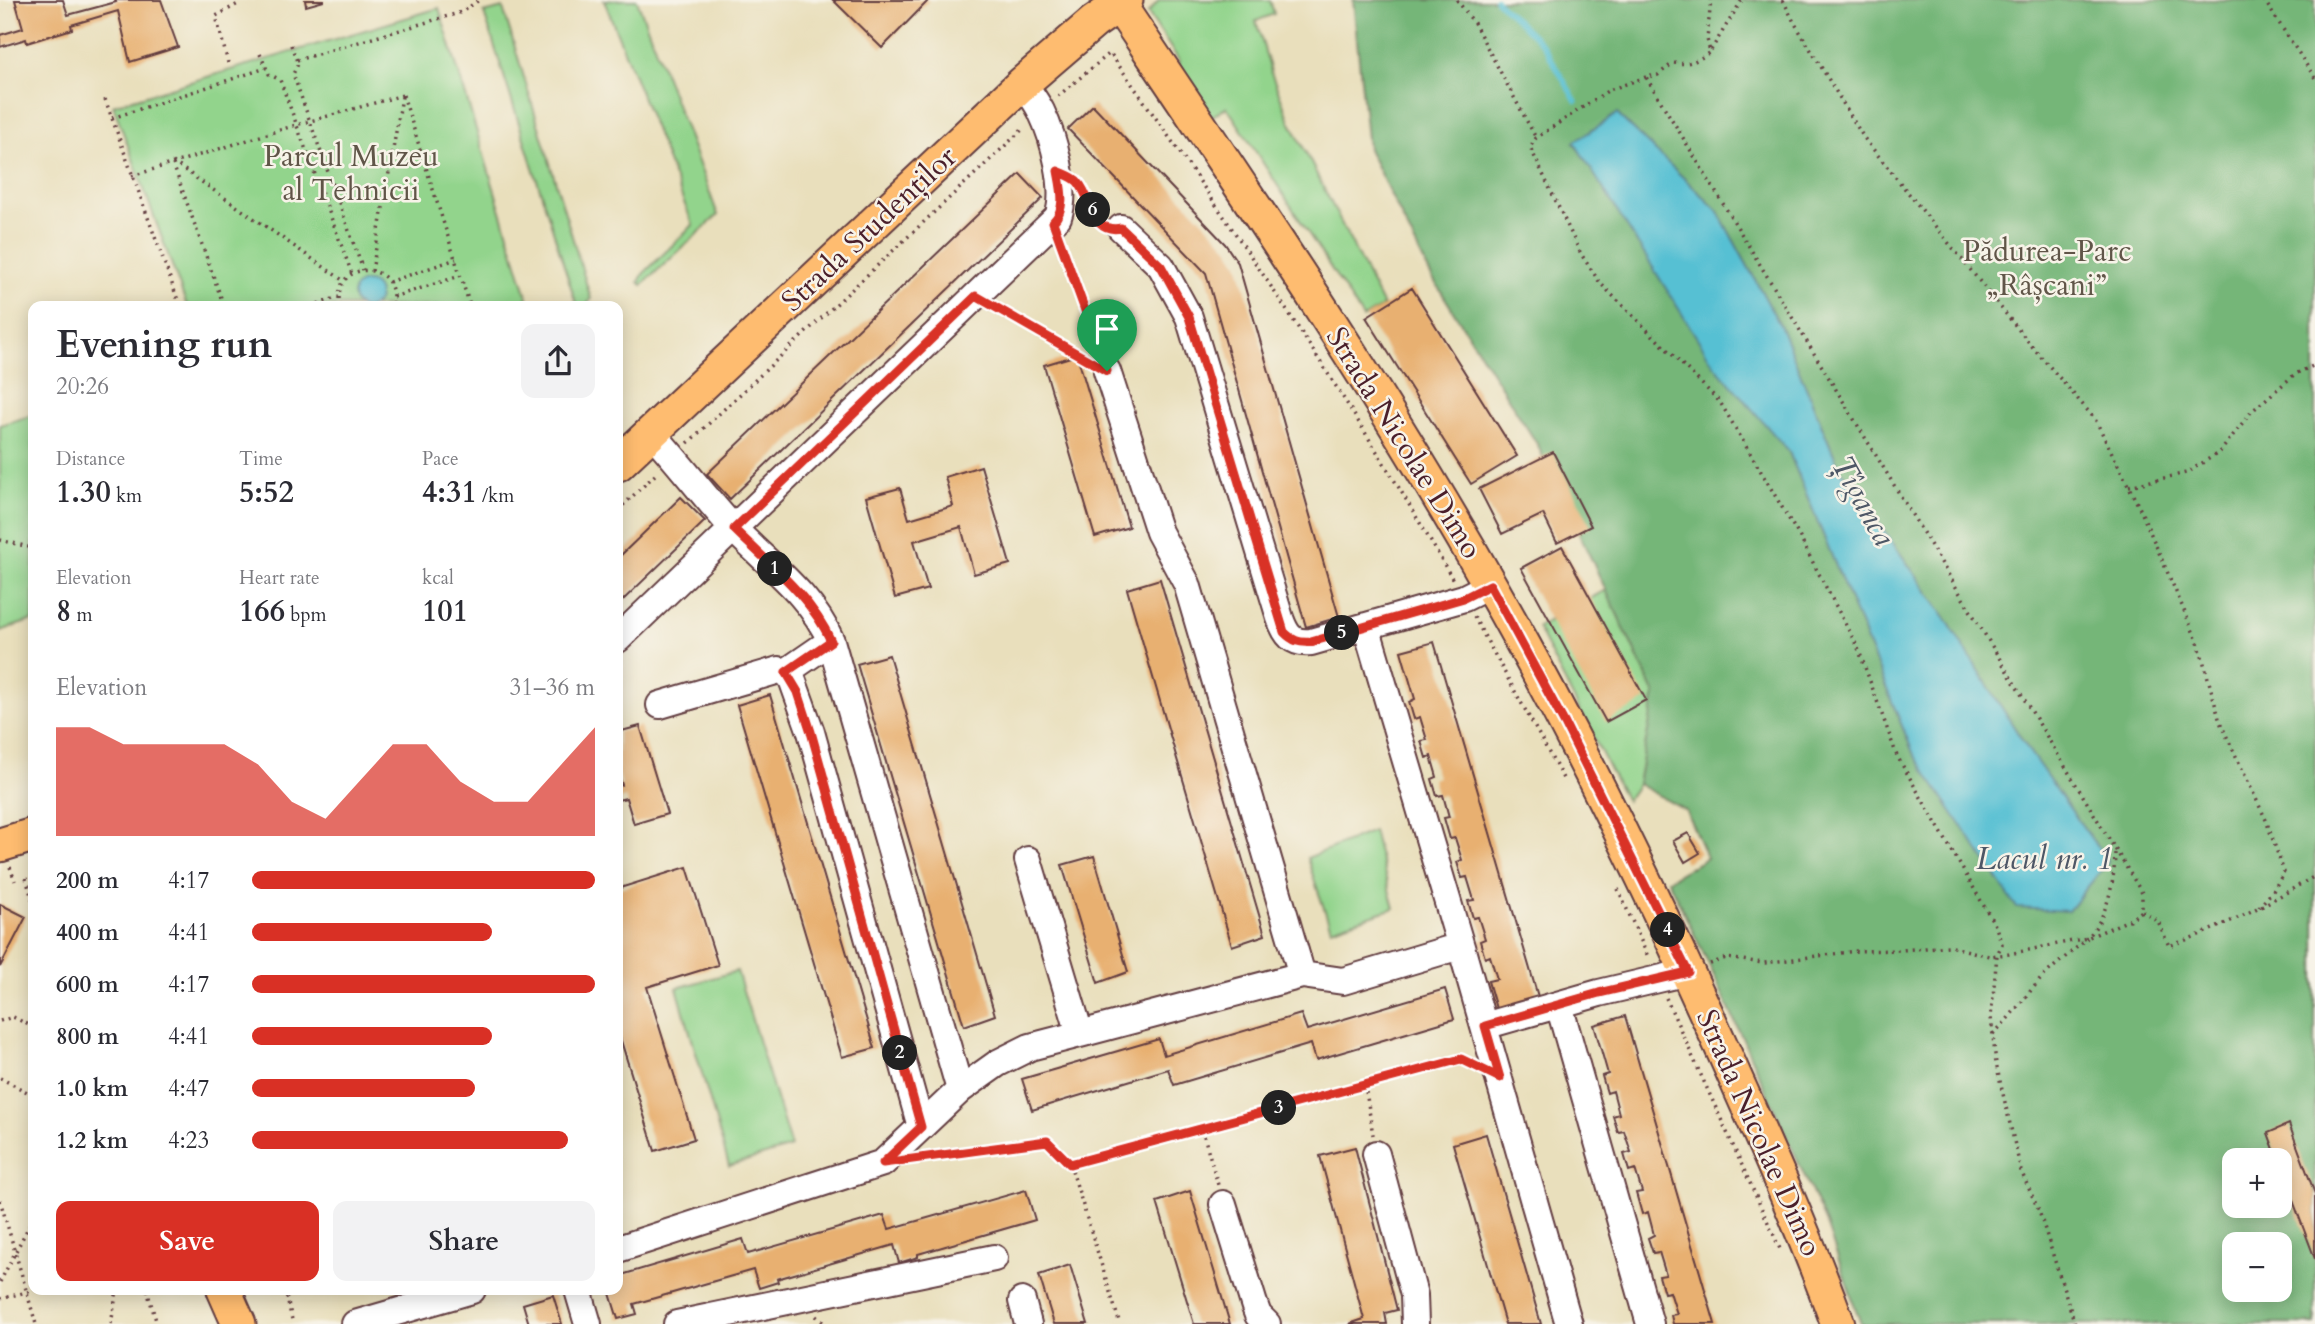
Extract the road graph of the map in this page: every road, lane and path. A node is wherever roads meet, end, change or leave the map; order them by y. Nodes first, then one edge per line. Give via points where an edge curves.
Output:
1 (479, 0) edge
2 (1457, 0) edge
3 (1711, 0) edge
4 (1742, 0) edge
5 (1783, 0) edge
6 (2264, 0) edge
7 (1120, 2) edge
8 (240, 3) dead end
9 (291, 45) dead end
10 (1710, 52) junction
11 (260, 54) dead end
12 (297, 60) junction
13 (228, 63) dead end
14 (266, 68) junction
15 (1646, 77) junction
16 (2315, 78) edge
17 (1023, 83) junction
18 (403, 95) junction
19 (105, 99) dead end
20 (1041, 112) junction
21 (112, 118) junction
22 (309, 121) junction
23 (296, 125) junction
24 (1536, 138) junction
25 (173, 162) junction
26 (1058, 171) junction
27 (132, 176) junction
28 (1053, 222) junction
29 (1121, 228) joint
30 (456, 258) junction
31 (363, 270) junction
32 (372, 271) junction
33 (352, 274) junction
34 (460, 276) junction
35 (344, 281) junction
36 (389, 282) junction
37 (976, 296) junction
38 (339, 297) junction
39 (393, 297) junction
40 (178, 301) edge
41 (222, 301) edge
42 (327, 301) edge
43 (339, 301) edge
44 (393, 301) edge
45 (468, 301) edge
46 (2315, 365) edge
47 (1107, 371) junction
48 (651, 432) junction
49 (674, 457) junction
50 (623, 459) edge
51 (2129, 486) junction
52 (623, 505) edge
53 (734, 529) junction
54 (0, 540) edge
55 (28, 547) edge
56 (1477, 592) junction
57 (1366, 626) junction
58 (623, 634) edge
59 (831, 641) junction
60 (786, 672) junction
61 (660, 705) dead end
62 (1570, 790) dead end
63 (28, 838) edge
64 (2115, 848) junction
65 (4, 853) edge
66 (1028, 860) dead end
67 (2315, 876) edge
68 (1613, 877) dead end
69 (26, 878) dead end
70 (15, 881) dead end
71 (28, 885) edge
72 (2258, 909) junction
73 (2142, 911) junction
74 (2087, 938) junction
75 (1462, 950) junction
76 (1997, 955) junction
77 (1302, 975) junction
78 (1673, 975) junction
79 (1559, 1005) junction
80 (0, 1021) edge
81 (28, 1024) edge
82 (1485, 1026) junction
83 (1080, 1034) junction
84 (1993, 1034) junction
85 (0, 1078) edge
86 (1500, 1078) junction
87 (1365, 1085) junction
88 (960, 1090) junction
89 (28, 1092) edge
90 (921, 1127) junction
91 (1202, 1129) junction
92 (1376, 1154) joint
93 (883, 1163) junction
94 (1070, 1164) junction
95 (0, 1200) edge
96 (1223, 1204) joint
97 (28, 1227) edge
98 (623, 1247) edge
99 (15, 1250) junction
100 (1783, 1257) dead end
101 (994, 1258) dead end
102 (0, 1282) edge
103 (26, 1292) junction
104 (116, 1295) edge
105 (148, 1295) edge
106 (227, 1295) edge
107 (286, 1295) edge
108 (458, 1295) edge
109 (579, 1295) edge
110 (0, 1299) edge
111 (429, 1305) edge
112 (237, 1311) edge
113 (36, 1324) edge
114 (111, 1324) edge
115 (157, 1324) edge
116 (293, 1324) edge
117 (355, 1324) edge
118 (588, 1324) edge
119 (677, 1324) edge
120 (1120, 1324) edge
121 (1267, 1324) edge
122 (1415, 1324) edge
123 (1569, 1324) edge
124 (1650, 1324) edge
125 (1838, 1324) edge
126 (2076, 1324) edge

1 - 12 path via 462,12
2 - 24 path
3 - 10 path
4 - 10 path
5 - 51 path via 1864,138 2095,419
6 - 16 path
7 - 17 main road, Strada Studenților
7 - 56 main road, Strada Nicolae Dimo via 1348,350
8 - 13 path via 216,16
9 - 12 path
10 - 15 path via 1697,61 1673,63 1658,75
11 - 14 path
12 - 22 path via 293,74
14 - 21 path
14 - 23 path via 280,80
15 - 24 path via 1609,90
15 - 64 path
17 - 20 lane
17 - 48 main road, Strada Studenților
18 - 22 path
18 - 30 path
18 - 32 path
19 - 21 path
20 - 26 lane
20 - 49 path
20 - 56 path via 1110,54 1253,258 1419,519
21 - 27 path
22 - 23 path
22 - 31 path
23 - 25 path
23 - 33 path
24 - 76 path via 1530,147 1581,254 1600,283 1720,402 1777,498 1858,648 1897,756 1995,925 2001,944
25 - 27 path
25 - 35 path
25 - 41 path
26 - 28 lane via 1062,204
26 - 29 path via 1078,182 1101,226
27 - 40 path
28 - 37 lane
28 - 47 path
29 - 57 lane via 1161,266 1189,317 1284,632 1304,642
30 - 34 path
30 - 36 path
31 - 32 path
31 - 33 path
32 - 36 path
33 - 35 path
34 - 39 path
34 - 45 path
35 - 38 path
36 - 39 path
37 - 47 path
37 - 53 lane
38 - 42 path
38 - 43 path
39 - 44 path
46 - 51 path via 2295,374 2260,405 2220,452 2186,473
47 - 77 lane via 1159,532 1187,584
48 - 49 lane
48 - 50 main road, Strada Studenților
49 - 52 path
49 - 53 lane
51 - 72 path via 2199,645 2220,722 2266,820 2284,872
53 - 58 lane
53 - 59 lane via 802,595
54 - 55 path
56 - 57 lane
56 - 62 path
56 - 78 main road, Strada Nicolae Dimo via 1572,736
57 - 75 lane
59 - 60 lane
59 - 88 lane
60 - 61 lane via 779,670
60 - 90 lane via 811,732
63 - 65 main road
64 - 73 path via 2142,893
64 - 74 path via 2110,892
65 - 70 path
66 - 83 lane
67 - 72 path
68 - 78 path
69 - 71 path
72 - 73 path via 2169,946 2158,921
73 - 74 path
74 - 76 path
74 - 84 path via 2040,980
75 - 77 lane via 1343,981
75 - 82 lane
76 - 78 path via 1949,946 1856,951 1764,963 1726,958
76 - 84 path
77 - 83 lane
78 - 79 lane
78 - 100 path
78 - 125 main road, Strada Nicolae Dimo via 1809,1244
79 - 82 lane
79 - 124 lane
80 - 81 path via 13,1017
82 - 86 lane
83 - 88 lane via 1015,1054
84 - 126 path via 2021,1171
85 - 89 path
86 - 87 path via 1461,1059
86 - 123 lane
87 - 91 path
87 - 92 path
88 - 90 lane
90 - 93 lane
91 - 94 path
91 - 96 path
92 - 122 lane via 1415,1295
93 - 94 path via 1047,1141
93 - 98 lane
94 - 120 path
95 - 99 path
96 - 121 lane via 1258,1315
97 - 99 path
99 - 102 path
99 - 103 path
101 - 119 lane
103 - 110 path
103 - 113 path
104 - 114 path
105 - 115 path
106 - 112 main road
107 - 116 path
108 - 111 lane
109 - 118 lane
111 - 117 lane

